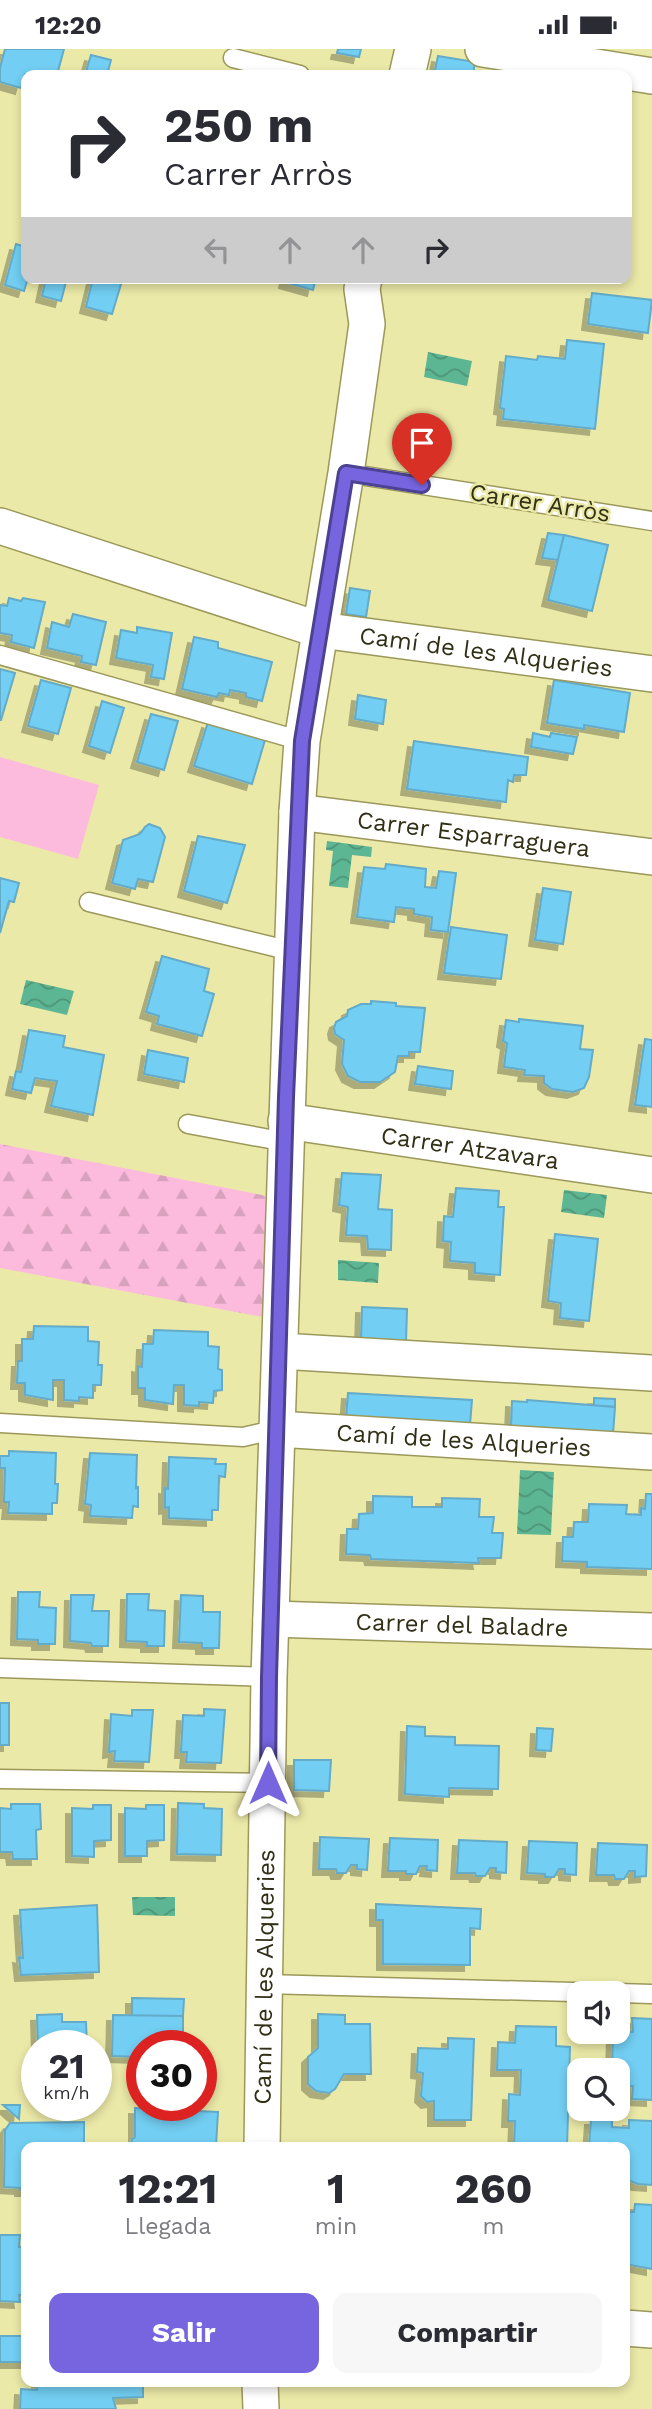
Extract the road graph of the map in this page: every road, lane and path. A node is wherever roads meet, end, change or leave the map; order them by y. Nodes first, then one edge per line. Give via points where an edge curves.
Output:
1 (412, 49) edge
2 (483, 49) edge
3 (233, 58) dead end
4 (280, 70) edge
5 (408, 70) edge
6 (614, 70) edge
7 (632, 73) edge
8 (652, 76) edge
9 (363, 284) edge
10 (346, 473) junction
11 (652, 521) edge
12 (0, 526) edge
13 (320, 630) junction
14 (0, 655) edge
15 (652, 674) edge
16 (302, 741) junction
17 (297, 812) junction
18 (652, 857) edge
19 (89, 902) dead end
20 (291, 951) junction
21 (188, 1123) dead end
22 (286, 1132) junction
23 (652, 1175) edge
24 (281, 1351) junction
25 (652, 1373) edge
26 (0, 1423) edge
27 (277, 1429) junction
28 (652, 1453) edge
29 (271, 1619) junction
30 (652, 1631) edge
31 (0, 1668) edge
32 (269, 1677) junction
33 (0, 1779) edge
34 (268, 1783) junction
35 (264, 1984) junction
36 (567, 1992) edge
37 (630, 1993) edge
38 (652, 1994) edge
39 (262, 2142) edge
40 (630, 2328) edge
41 (652, 2330) edge
42 (260, 2387) edge
43 (261, 2409) edge

1 - 5 street
2 - 6 street
3 - 4 lane
7 - 8 street
9 - 10 street, Camí de les Alqueries via 367,324
10 - 11 lane, Carrer Arròs
10 - 13 street, Camí de les Alqueries
12 - 13 street
13 - 15 street, Camí de les Alqueries
13 - 16 street, Camí de les Alqueries
14 - 16 lane
16 - 17 street, Camí de les Alqueries
17 - 18 street, Carrer Esparraguera
17 - 20 street, Camí de les Alqueries
19 - 20 lane
20 - 22 street, Camí de les Alqueries
21 - 22 lane
22 - 23 street, Carrer Atzavara
22 - 24 street, Camí de les Alqueries
24 - 25 street
24 - 27 street, Camí de les Alqueries
26 - 27 lane via 243,1437
27 - 28 street, Camí de les Alqueries
27 - 29 street, Camí de les Alqueries
29 - 30 street, Carrer del Baladre
29 - 32 street, Camí de les Alqueries
31 - 32 lane
32 - 34 street, Camí de les Alqueries
33 - 34 lane
34 - 35 street, Camí de les Alqueries
35 - 36 lane
35 - 39 street, Camí de les Alqueries
37 - 38 lane
40 - 41 street
42 - 43 street

